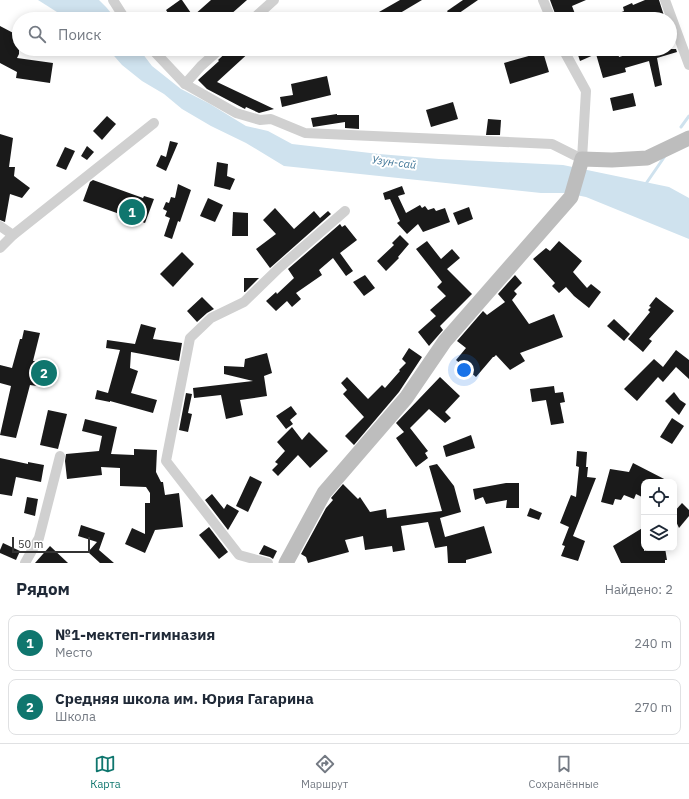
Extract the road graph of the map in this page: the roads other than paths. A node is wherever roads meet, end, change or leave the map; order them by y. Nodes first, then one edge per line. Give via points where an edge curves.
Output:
1 (113, 0) edge
2 (274, 0) edge
3 (543, 0) edge
4 (665, 0) edge
5 (121, 12) edge
6 (261, 12) edge
7 (548, 12) edge
8 (669, 12) edge
9 (677, 32) edge
10 (159, 56) edge
11 (212, 56) edge
12 (567, 56) edge
13 (689, 65) edge
14 (185, 84) junction
15 (154, 123) dead end
16 (689, 138) edge
17 (581, 162) junction
18 (345, 210) dead end
19 (0, 226) edge
20 (13, 235) junction
21 (0, 248) edge
22 (60, 456) dead end
23 (25, 563) edge
24 (268, 563) edge
25 (286, 563) edge

1 - 5 street
2 - 6 street
3 - 7 street
4 - 8 street
9 - 13 street
10 - 14 street
11 - 14 street
12 - 17 street via 586,91
14 - 17 street via 236,112 260,120 271,119 305,133 552,144
15 - 20 street
16 - 17 street via 647,158
17 - 25 street via 571,197 446,341 406,398 324,493
18 - 24 street via 244,302 211,318 190,338 166,461 239,555
19 - 20 street
20 - 21 street
22 - 23 street via 38,538

